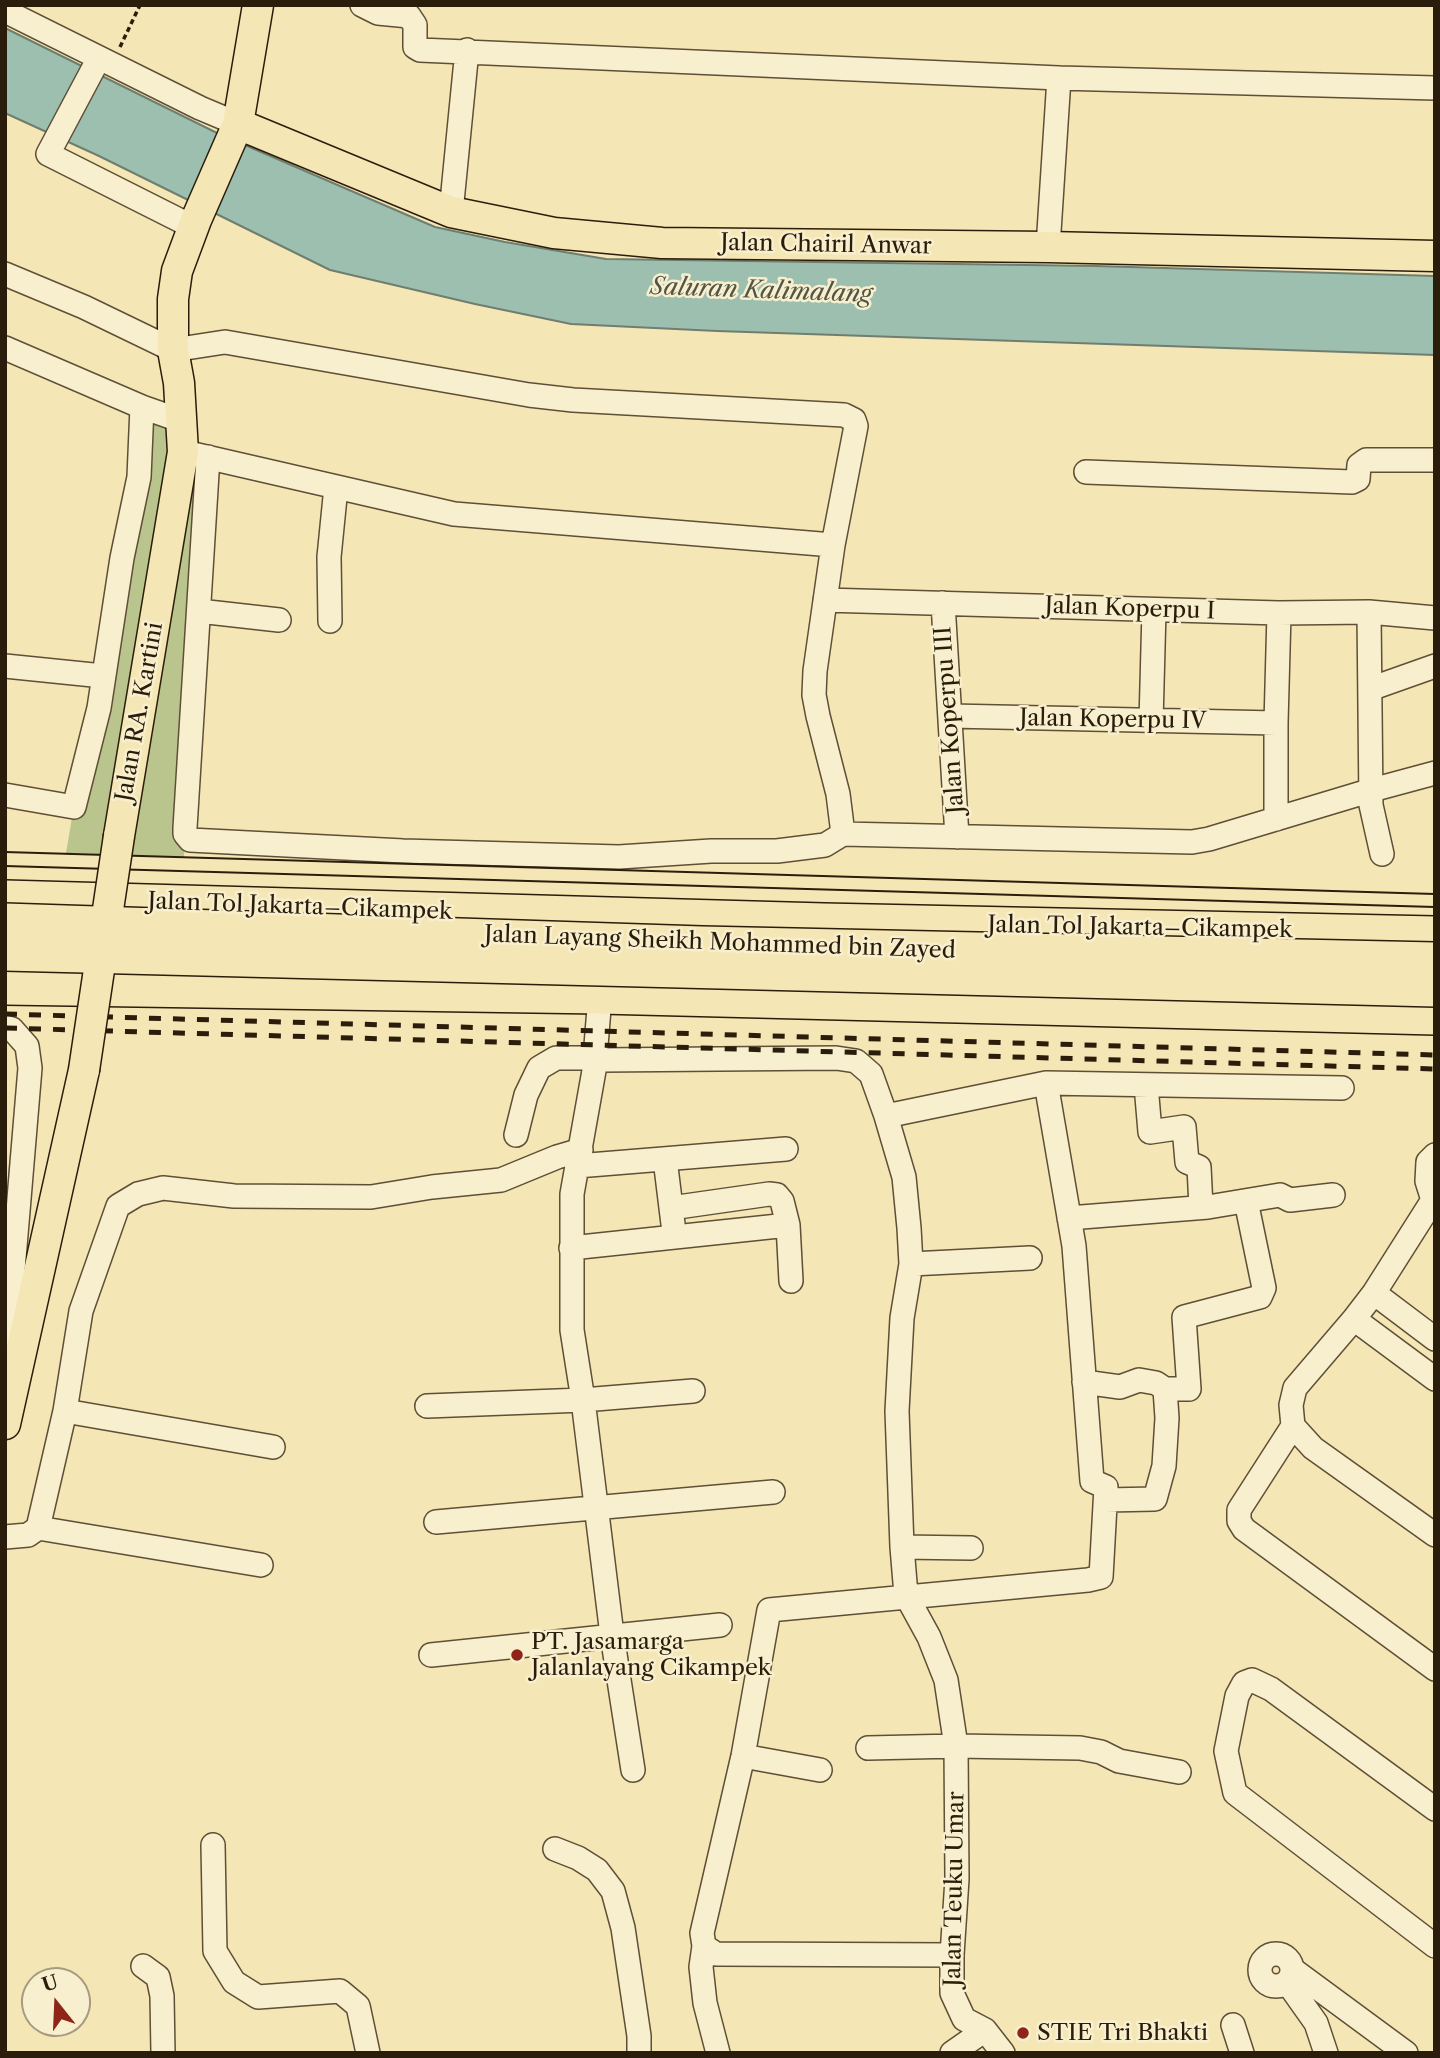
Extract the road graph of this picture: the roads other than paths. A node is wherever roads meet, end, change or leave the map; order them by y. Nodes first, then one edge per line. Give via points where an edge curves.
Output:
1 (258, 5) edge
2 (362, 5) edge
3 (5, 11) edge
4 (467, 50) junction
5 (105, 61) junction
6 (1059, 78) junction
7 (1435, 88) edge
8 (236, 129) junction
9 (452, 212) junction
10 (195, 224) junction
11 (1048, 247) junction
12 (1435, 256) edge
13 (5, 274) edge
14 (5, 348) edge
15 (173, 349) junction
16 (142, 407) junction
17 (183, 421) junction
18 (196, 454) junction
19 (1435, 460) edge
20 (1086, 472) dead end
21 (336, 487) junction
22 (833, 545) junction
23 (825, 600) junction
24 (943, 603) junction
25 (1154, 610) junction
26 (199, 611) junction
27 (1369, 612) junction
28 (1279, 613) junction
29 (1435, 618) edge
30 (279, 620) dead end
31 (330, 621) dead end
32 (5, 666) edge
33 (1435, 666) edge
34 (103, 676) junction
35 (1370, 689) junction
36 (951, 716) junction
37 (1151, 722) junction
38 (1276, 723) junction
39 (1435, 774) edge
40 (1372, 790) junction
41 (5, 795) edge
42 (1276, 819) junction
43 (843, 834) junction
44 (957, 837) junction
45 (1382, 854) dead end
46 (5, 898) edge
47 (5, 921) edge
48 (1435, 934) edge
49 (5, 953) edge
50 (1435, 960) edge
51 (5, 988) edge
52 (1435, 989) edge
53 (600, 996) junction
54 (1435, 1017) edge
55 (5, 1027) edge
56 (596, 1060) junction
57 (1046, 1083) junction
58 (1146, 1085) junction
59 (1342, 1088) dead end
60 (886, 1116) junction
61 (516, 1135) dead end
62 (786, 1149) dead end
63 (1435, 1155) edge
64 (579, 1158) junction
65 (665, 1159) junction
66 (1333, 1195) dead end
67 (1434, 1200) edge
68 (1246, 1201) junction
69 (1202, 1207) junction
70 (671, 1208) junction
71 (1069, 1218) junction
72 (788, 1225) junction
73 (675, 1237) junction
74 (571, 1248) junction
75 (1030, 1258) dead end
76 (911, 1265) junction
77 (791, 1281) dead end
78 (1374, 1293) junction
79 (1354, 1319) junction
80 (1435, 1339) edge
81 (1435, 1379) edge
82 (16, 1382) junction
83 (1084, 1382) junction
84 (1165, 1389) junction
85 (693, 1391) dead end
86 (583, 1400) junction
87 (427, 1406) dead end
88 (65, 1410) junction
89 (5, 1424) edge
90 (1293, 1426) junction
91 (273, 1447) dead end
92 (774, 1492) dead end
93 (1106, 1500) junction
94 (596, 1508) junction
95 (436, 1522) dead end
96 (38, 1528) junction
97 (1435, 1535) edge
98 (5, 1537) edge
99 (902, 1547) junction
100 (971, 1548) dead end
101 (261, 1565) dead end
102 (906, 1595) junction
103 (720, 1625) dead end
104 (612, 1635) junction
105 (431, 1655) dead end
106 (1435, 1669) edge
107 (956, 1746) junction
108 (868, 1748) dead end
109 (743, 1756) junction
110 (820, 1769) dead end
111 (633, 1770) dead end
112 (1179, 1772) dead end
113 (1435, 1809) edge
114 (213, 1845) dead end
115 (555, 1849) dead end
116 (704, 1946) junction
117 (1435, 1946) edge
118 (952, 1955) junction
119 (143, 1966) dead end
120 (1233, 2025) dead end
121 (985, 2030) junction
122 (163, 2053) edge
123 (368, 2053) edge
124 (639, 2053) edge
125 (718, 2053) edge
126 (952, 2053) edge
127 (1003, 2053) edge
128 (1242, 2053) edge
129 (1326, 2053) edge
130 (1406, 2053) edge

1 - 8 main road, Jalan RA. Kartini
2 - 4 street via 379,13 409,16 415,25 415,47 420,50
3 - 5 street
4 - 6 street
4 - 9 street
5 - 8 street
5 - 10 street via 48,154
6 - 7 street
6 - 11 street
8 - 9 main road, Jalan Chairil Anwar
8 - 10 main road, Jalan RA. Kartini
9 - 11 main road, Jalan Chairil Anwar via 554,233 662,243
10 - 15 main road, Jalan RA. Kartini via 177,271
11 - 12 main road, Jalan Chairil Anwar
13 - 15 street
14 - 16 street
15 - 17 main road, Jalan RA. Kartini
15 - 22 street via 225,342 562,399 844,415 856,426
16 - 17 street
16 - 34 street via 139,477
17 - 18 main road, Jalan RA. Kartini
18 - 21 street
18 - 26 street
18 - 82 main road, Jalan RA. Kartini, bridge via 119,836 84,1070
19 - 20 street via 1366,460 1352,482
21 - 22 street via 454,514
21 - 31 street via 329,557
22 - 23 street
23 - 24 street, Jalan Koperpu I
23 - 43 street via 814,695
24 - 25 street, Jalan Koperpu I
24 - 36 street, Jalan Koperpu III
25 - 28 street, Jalan Koperpu I
25 - 37 street
26 - 30 street
26 - 43 street via 185,828 190,840 619,857 801,848 825,845
27 - 28 street, Jalan Koperpu I
27 - 29 street, Jalan Koperpu I
27 - 35 street
28 - 38 street
32 - 34 street
33 - 35 street
34 - 41 street via 74,807
35 - 40 street
36 - 37 street, Jalan Koperpu IV
36 - 44 street, Jalan Koperpu III
37 - 38 street, Jalan Koperpu IV
38 - 42 street
39 - 40 street
40 - 42 street
40 - 45 street
42 - 44 street via 1192,842
43 - 44 street
46 - 48 highway, Jalan Tol Jakarta–Cikampek
47 - 50 highway, Jalan Layang Sheikh Mohammed bin Zayed, bridge via 702,944
49 - 52 highway, Jalan Layang Sheikh Mohammed bin Zayed, bridge
51 - 53 highway
53 - 54 highway
53 - 56 street
55 - 82 street via 27,1046 30,1068 9,1318
56 - 60 street via 856,1061 871,1073
56 - 61 street via 556,1058 539,1068 526,1095
56 - 64 street
57 - 58 street
57 - 60 street
57 - 71 street
58 - 59 street
58 - 69 street via 1150,1132 1184,1128 1188,1162 1199,1167
60 - 76 street via 904,1177
62 - 65 street
63 - 67 street via 1428,1162 1427,1181
64 - 65 street
64 - 74 street via 572,1194
64 - 88 street via 557,1157 501,1180 371,1197 234,1196 163,1188 138,1194 118,1206 81,1311
65 - 70 street
66 - 68 street via 1290,1200 1280,1195
67 - 78 street
68 - 69 street
68 - 84 street via 1264,1288 1260,1297 1184,1317 1189,1389
69 - 71 street
70 - 72 street via 778,1195
70 - 73 street
71 - 83 street
72 - 73 street
72 - 77 street
73 - 74 street
74 - 86 street via 572,1329
75 - 76 street
76 - 99 street via 902,1318 897,1411
78 - 79 street
78 - 80 street
79 - 81 street
79 - 90 street via 1295,1388
82 - 89 main road, Jalan RA. Kartini
83 - 84 street via 1120,1387 1139,1380
83 - 93 street via 1092,1481 1106,1487
84 - 93 street via 1164,1466 1156,1499
85 - 86 street
86 - 87 street
86 - 94 street
88 - 91 street
88 - 96 street
90 - 97 street via 1313,1448
90 - 106 street via 1239,1510 1239,1521
92 - 94 street
93 - 102 street via 1101,1577
94 - 95 street
94 - 104 street
96 - 98 street via 28,1535
96 - 101 street
99 - 100 street
99 - 102 street
102 - 107 street, Jalan Teuku Umar via 946,1680
102 - 109 street via 769,1610
103 - 104 street
104 - 105 street
104 - 111 street
107 - 108 street
107 - 112 street via 1080,1748
107 - 118 street, Jalan Teuku Umar via 957,1879
109 - 110 street
109 - 116 street via 702,1933
113 - 117 street via 1271,1689 1252,1681 1244,1683 1226,1751 1235,1793
114 - 123 street via 215,1951 234,1982 258,1997 340,1991 358,2006
115 - 124 street via 597,1870 614,1891
116 - 118 street via 716,1954
116 - 125 street via 705,2003
118 - 121 street, Jalan Teuku Umar via 952,1993 964,2019
119 - 122 street via 158,1977
120 - 128 street
121 - 126 street
121 - 127 street, Jalan Teuku Umar
129 - 130 street via 1316,2023 1289,1976

